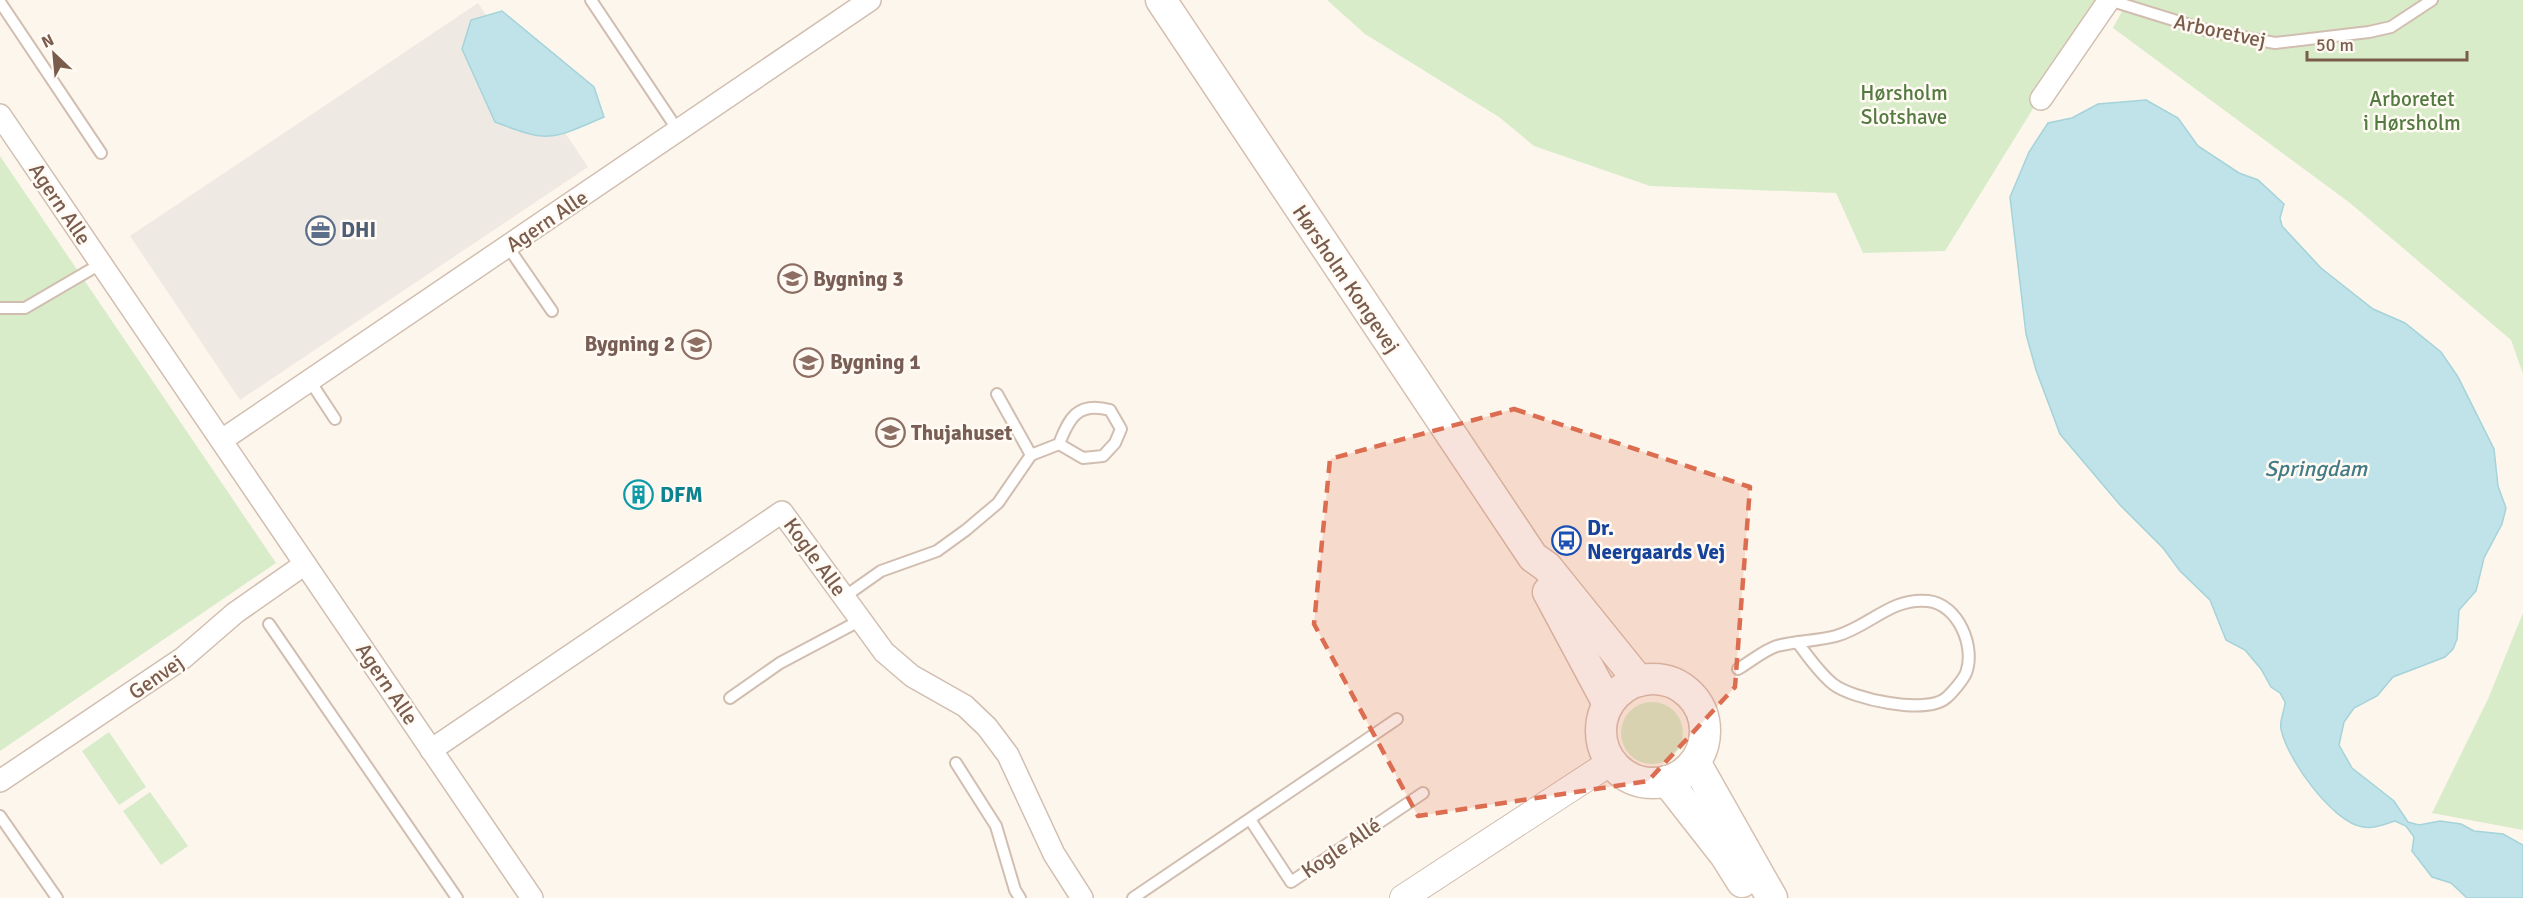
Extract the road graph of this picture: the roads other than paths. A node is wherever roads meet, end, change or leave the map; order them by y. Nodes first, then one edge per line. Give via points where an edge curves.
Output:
1 (591, 0) edge
2 (870, 0) edge
3 (1161, 0) edge
4 (2109, 0) edge
5 (2432, 0) edge
6 (0, 2) edge
7 (2041, 99) dead end
8 (0, 115) edge
9 (679, 132) junction
10 (101, 153) dead end
11 (508, 247) junction
12 (102, 263) junction
13 (0, 308) edge
14 (552, 311) dead end
15 (310, 381) junction
16 (997, 394) dead end
17 (335, 419) dead end
18 (222, 440) junction
19 (1059, 444) junction
20 (1031, 455) junction
21 (1533, 557) junction
22 (305, 564) junction
23 (844, 597) junction
24 (861, 620) junction
25 (269, 624) dead end
26 (1797, 642) junction
27 (1738, 669) dead end
28 (1639, 681) junction
29 (730, 698) dead end
30 (1608, 704) junction
31 (1397, 719) dead end
32 (431, 750) junction
33 (1611, 762) junction
34 (1695, 762) junction
35 (956, 763) dead end
36 (0, 781) edge
37 (1667, 781) junction
38 (1423, 793) dead end
39 (0, 816) edge
40 (1251, 820) junction
41 (57, 898) edge
42 (457, 898) edge
43 (532, 898) edge
44 (1020, 898) edge
45 (1082, 898) edge
46 (1132, 898) edge
47 (1402, 898) edge
48 (1753, 898) edge
49 (1772, 898) edge

1 - 9 lane
2 - 9 street, Agern Alle
3 - 21 main road, Hørsholm Kongevej
4 - 5 lane, Arboretvej via 2209,31 2275,43 2391,27
4 - 7 street
6 - 10 lane
8 - 12 street, Agern Alle
9 - 11 street, Agern Alle
11 - 14 lane
11 - 15 street, Agern Alle
12 - 13 lane via 25,308
12 - 18 street, Agern Alle
15 - 17 lane
15 - 18 street, Agern Alle
16 - 20 lane
18 - 22 street, Agern Alle
19 - 19 lane via 1083,458 1103,456 1116,443 1120,429 1110,410 1098,407 1069,419
19 - 20 lane
20 - 23 lane via 998,503 966,530 937,551 881,571
21 - 28 main road, Hørsholm Kongevej via 1546,567
21 - 30 main road, Hørsholm Kongevej via 1538,576
22 - 32 street, Agern Alle
22 - 36 street, Genvej via 235,613 183,658
23 - 24 street, Kogle Alle
23 - 32 street, Kogle Alle via 782,512
24 - 29 lane via 780,663
24 - 45 street, Kogle Alle via 884,652 912,676 965,706 987,727 1008,755 1054,854
25 - 42 lane
26 - 26 lane via 1837,635 1896,604 1928,601 1944,606 1959,621 1967,641 1966,673 1945,699 1922,707 1856,696 1833,684
26 - 27 lane via 1775,647
28 - 30 main road
28 - 34 main road via 1664,680 1682,688 1696,702 1705,732
30 - 33 main road via 1601,723 1602,744
31 - 40 lane
32 - 43 street, Agern Alle
33 - 37 main road via 1628,777 1647,783
33 - 47 street
34 - 37 main road via 1683,774
34 - 49 main road
35 - 44 lane via 996,826 1014,890
37 - 48 main road
38 - 40 lane, Kogle Allé via 1291,882
39 - 41 lane
40 - 46 lane

